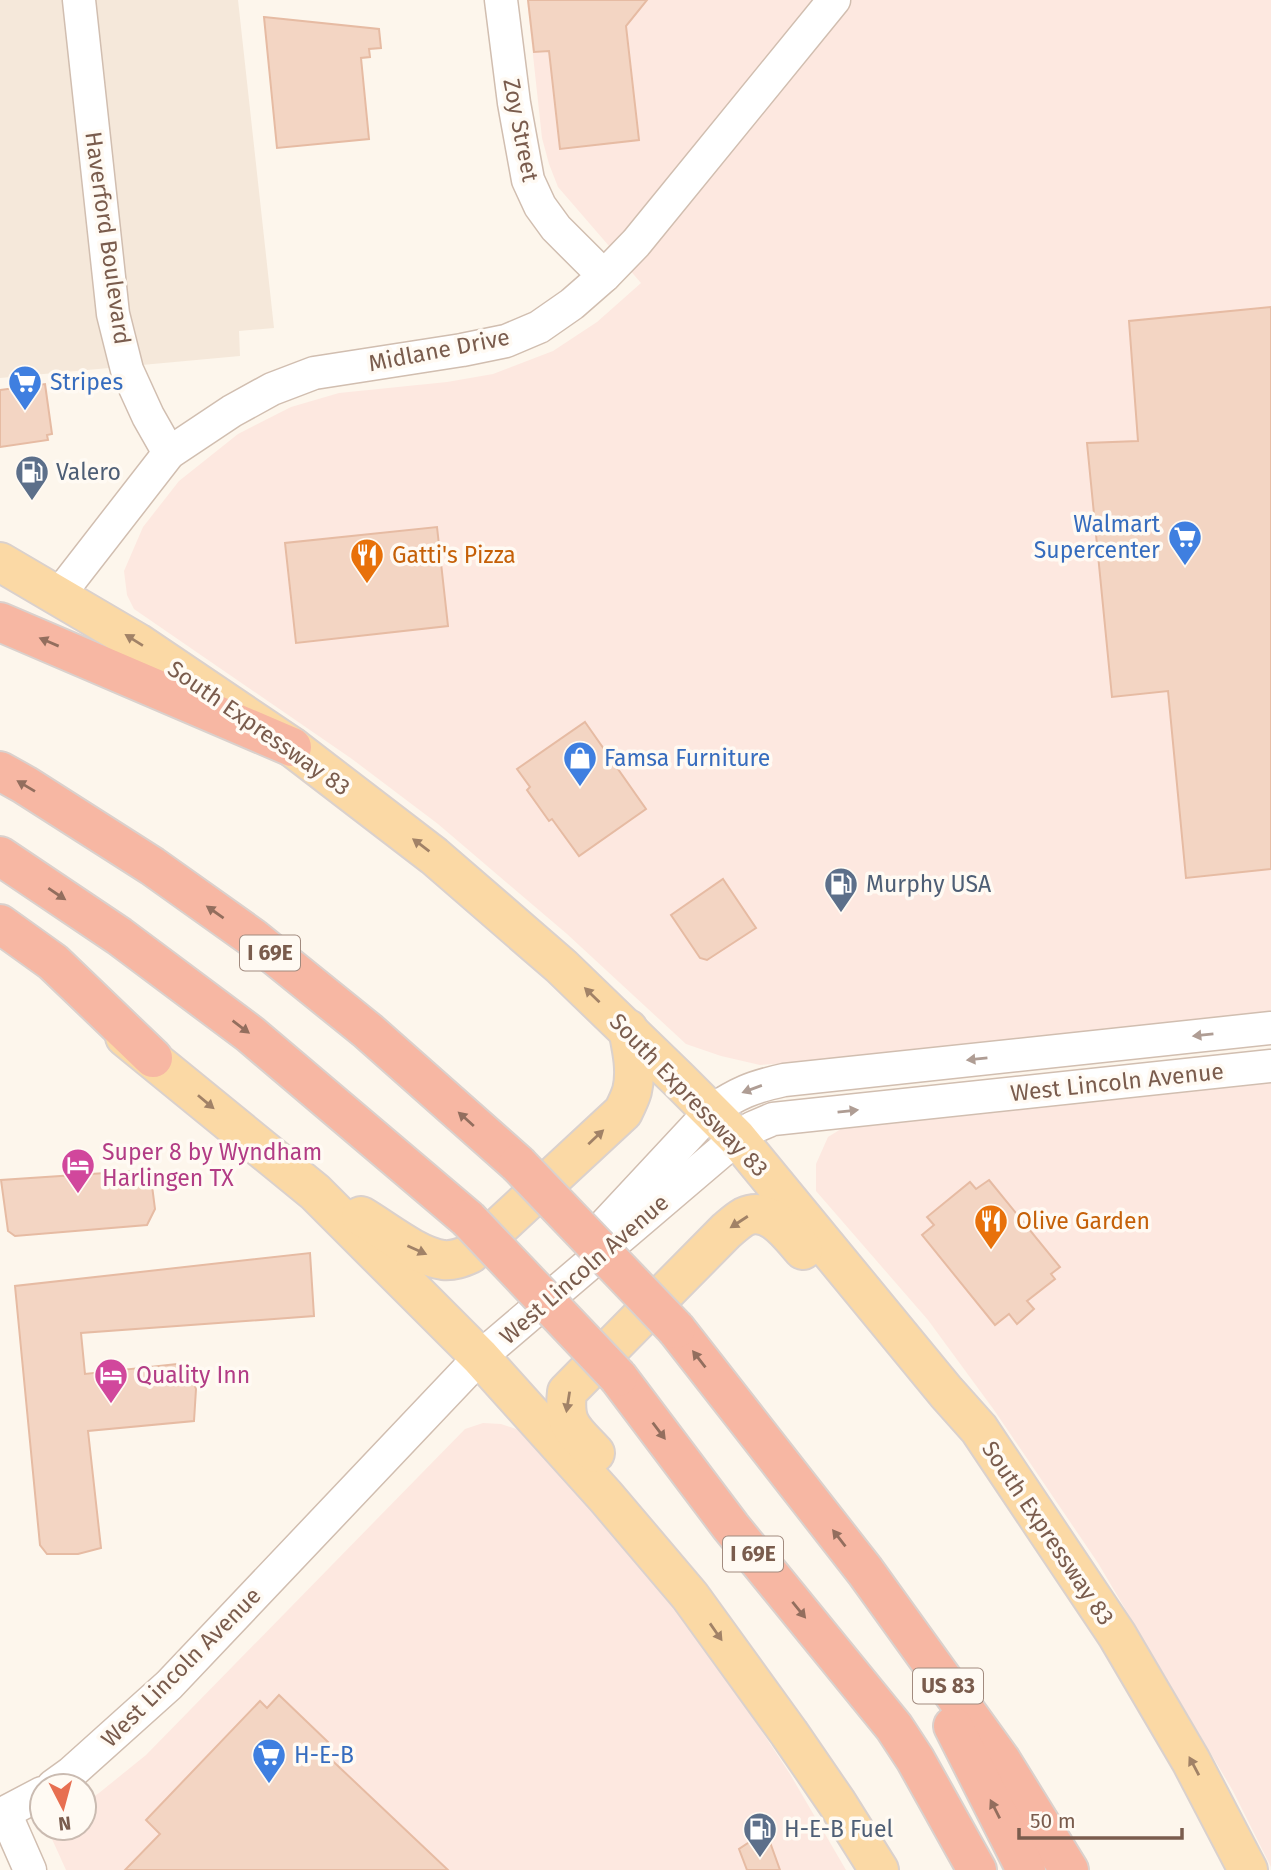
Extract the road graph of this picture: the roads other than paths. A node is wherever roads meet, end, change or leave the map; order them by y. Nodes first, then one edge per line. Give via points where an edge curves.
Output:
1 (79, 0) edge
2 (501, 0) edge
3 (834, 0) edge
4 (604, 276) junction
5 (169, 453) junction
6 (0, 562) edge
7 (58, 596) junction
8 (0, 622) edge
9 (292, 747) junction
10 (0, 771) edge
11 (0, 856) edge
12 (0, 924) edge
13 (0, 944) edge
14 (1271, 1028) edge
15 (628, 1029) junction
16 (153, 1058) junction
17 (1271, 1066) edge
18 (724, 1125) junction
19 (315, 1192) junction
20 (480, 1357) junction
21 (946, 1392) junction
22 (690, 1596) junction
23 (895, 1612) junction
24 (894, 1727) junction
25 (72, 1772) edge
26 (28, 1801) edge
27 (3, 1814) edge
28 (30, 1870) edge
29 (879, 1870) edge
30 (956, 1870) edge
31 (977, 1870) edge
32 (1026, 1870) edge
33 (1069, 1870) edge
34 (1248, 1870) edge

1 - 5 street, Haverford Boulevard via 113,314 127,370
2 - 4 street, Zoy Street via 528,180 556,228
3 - 4 street, Midlane Drive
4 - 5 street, Midlane Drive via 540,327 506,341 314,373 242,405
5 - 7 street
6 - 7 main road, South Expressway 83
9 -> 7 main road, South Expressway 83 via 138,643
9 -> 8 highway
15 -> 9 main road, South Expressway 83 via 434,856
23 -> 10 highway, I 69E, bridge via 676,1329 518,1164 368,1031 253,938 152,866
11 -> 24 highway, I 69E, bridge via 119,936 250,1034 468,1219 618,1377 731,1527
12 - 16 highway via 53,962
13 - 16 main road
14 -> 18 street, West Lincoln Avenue via 784,1080 732,1097
15 - 18 main road, South Expressway 83
19 -> 15 main road via 413,1249 442,1260 470,1254 623,1112 633,1075
16 -> 19 main road
18 -> 17 street, West Lincoln Avenue via 751,1128 773,1119
18 - 20 street, West Lincoln Avenue
18 - 21 main road, South Expressway 83
19 - 20 main road
20 - 22 main road
20 - 25 street, West Lincoln Avenue via 169,1685
21 -> 22 main road via 926,1393 918,1387 779,1224 756,1214 739,1220 567,1392 565,1404 566,1418 575,1433 665,1539 682,1567
34 -> 21 main road, South Expressway 83 via 1117,1635 979,1429
22 -> 29 main road via 789,1733
32 -> 23 highway, I 69E
23 - 33 highway, US 83 via 1001,1760
24 - 30 highway, US 83
24 - 31 highway, I 69E
26 - 27 street
27 - 28 street

